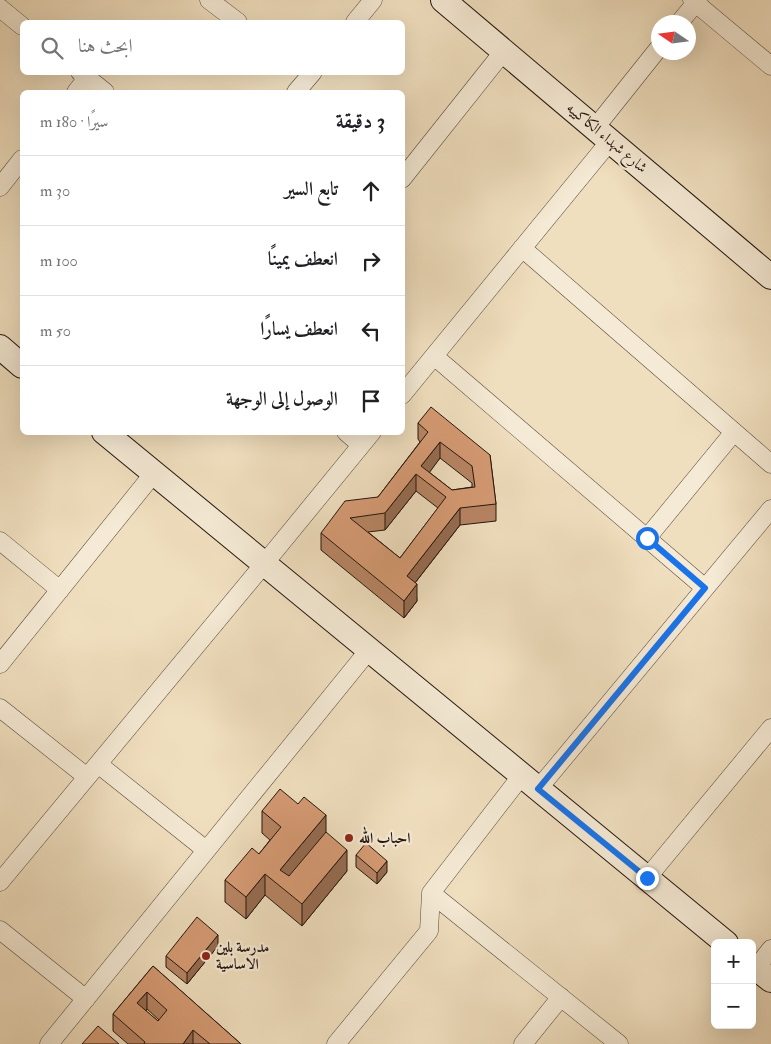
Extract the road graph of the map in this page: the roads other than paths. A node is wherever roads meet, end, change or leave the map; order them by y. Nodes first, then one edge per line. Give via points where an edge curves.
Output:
1 (209, 0) edge
2 (373, 0) edge
3 (443, 0) edge
4 (695, 1) edge
5 (0, 8) edge
6 (685, 15) edge
7 (235, 20) edge
8 (357, 20) edge
9 (20, 24) edge
10 (503, 52) junction
11 (651, 60) edge
12 (771, 66) edge
13 (307, 75) edge
14 (84, 76) edge
15 (77, 90) edge
16 (102, 90) edge
17 (297, 90) edge
18 (602, 134) junction
19 (20, 161) edge
20 (405, 175) edge
21 (0, 186) edge
22 (522, 248) junction
23 (771, 277) edge
24 (0, 347) edge
25 (434, 356) junction
26 (20, 364) edge
27 (405, 390) edge
28 (734, 432) junction
29 (108, 435) edge
30 (366, 439) edge
31 (771, 464) edge
32 (154, 473) junction
33 (771, 509) edge
34 (647, 538) junction
35 (0, 541) edge
36 (264, 564) junction
37 (705, 588) junction
38 (60, 590) junction
39 (369, 650) junction
40 (0, 664) edge
41 (0, 708) edge
42 (771, 728) edge
43 (93, 771) junction
44 (530, 782) junction
45 (206, 850) junction
46 (647, 878) junction
47 (0, 882) edge
48 (431, 893) junction
49 (0, 930) edge
50 (721, 939) edge
51 (771, 949) edge
52 (760, 971) edge
53 (561, 998) junction
54 (86, 999) junction
55 (49, 1044) edge
56 (336, 1044) edge
57 (523, 1044) edge
58 (619, 1044) edge

1 - 7 street
2 - 8 street
3 - 10 street, شارع شهداء الكاكييه
4 - 6 street
4 - 12 street
5 - 9 street
10 - 18 street, شارع شهداء الكاكييه
10 - 20 street
11 - 18 street
13 - 17 street
14 - 15 street
14 - 16 street
18 - 22 street
18 - 23 street, شارع شهداء الكاكييه
19 - 21 street
22 - 25 street
22 - 28 street
24 - 26 street
25 - 27 street
25 - 34 street
28 - 31 street
28 - 34 street
29 - 32 street
30 - 36 street
32 - 36 street
32 - 38 street
33 - 37 street
34 - 37 street
35 - 38 street
36 - 39 street
36 - 43 street
37 - 44 street
38 - 40 street
39 - 44 street
39 - 45 street
41 - 43 street
42 - 46 street
43 - 45 street
43 - 47 street
44 - 46 street
44 - 48 street
45 - 54 street
46 - 50 street
48 - 53 street
48 - 56 street via 429,931
49 - 54 street
51 - 52 street
53 - 57 street
53 - 58 street
54 - 55 street

